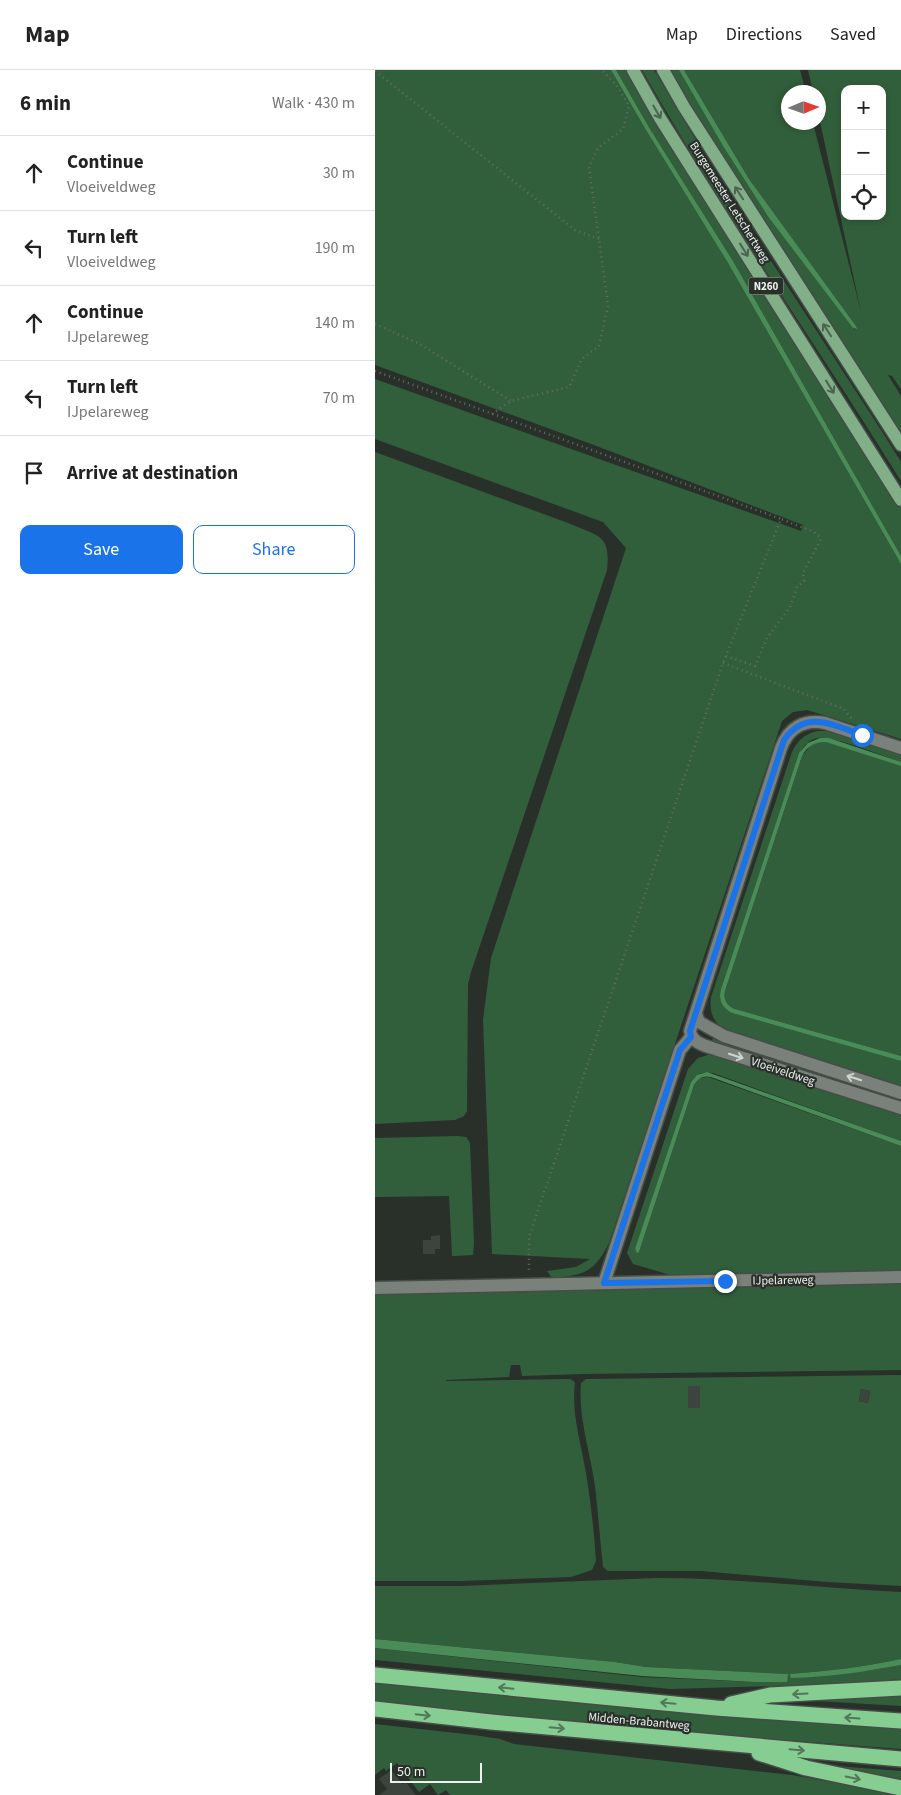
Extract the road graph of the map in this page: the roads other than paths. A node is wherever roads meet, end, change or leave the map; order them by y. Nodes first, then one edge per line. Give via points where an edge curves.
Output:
1 (633, 70) edge
2 (663, 70) edge
3 (901, 445) edge
4 (901, 500) edge
5 (901, 748) edge
6 (696, 1014) junction
7 (691, 1037) junction
8 (901, 1093) edge
9 (901, 1108) edge
10 (901, 1277) edge
11 (604, 1283) junction
12 (375, 1288) edge
13 (375, 1675) edge
14 (901, 1688) edge
15 (716, 1708) junction
16 (375, 1710) edge
17 (901, 1721) edge
18 (731, 1744) junction
19 (901, 1759) edge
20 (901, 1788) edge

1 -> 4 main road, Burgemeester Letschertweg / N260
3 -> 2 main road, Burgemeester Letschertweg / N260
5 - 6 street via 825,722 815,721 792,729 784,740
6 - 7 street
8 -> 6 street, Vloeiveldweg via 724,1036 699,1022
7 -> 9 street, Vloeiveldweg via 719,1050
7 - 11 street via 680,1050
10 - 11 street, IJpelareweg
11 - 12 street, IJpelareweg
15 -> 13 highway, Midden-Brabantweg
14 -> 15 highway via 770,1695
17 -> 15 highway, Midden-Brabantweg
16 -> 18 highway, Midden-Brabantweg
18 -> 19 highway, Midden-Brabantweg
18 -> 20 highway via 806,1768

